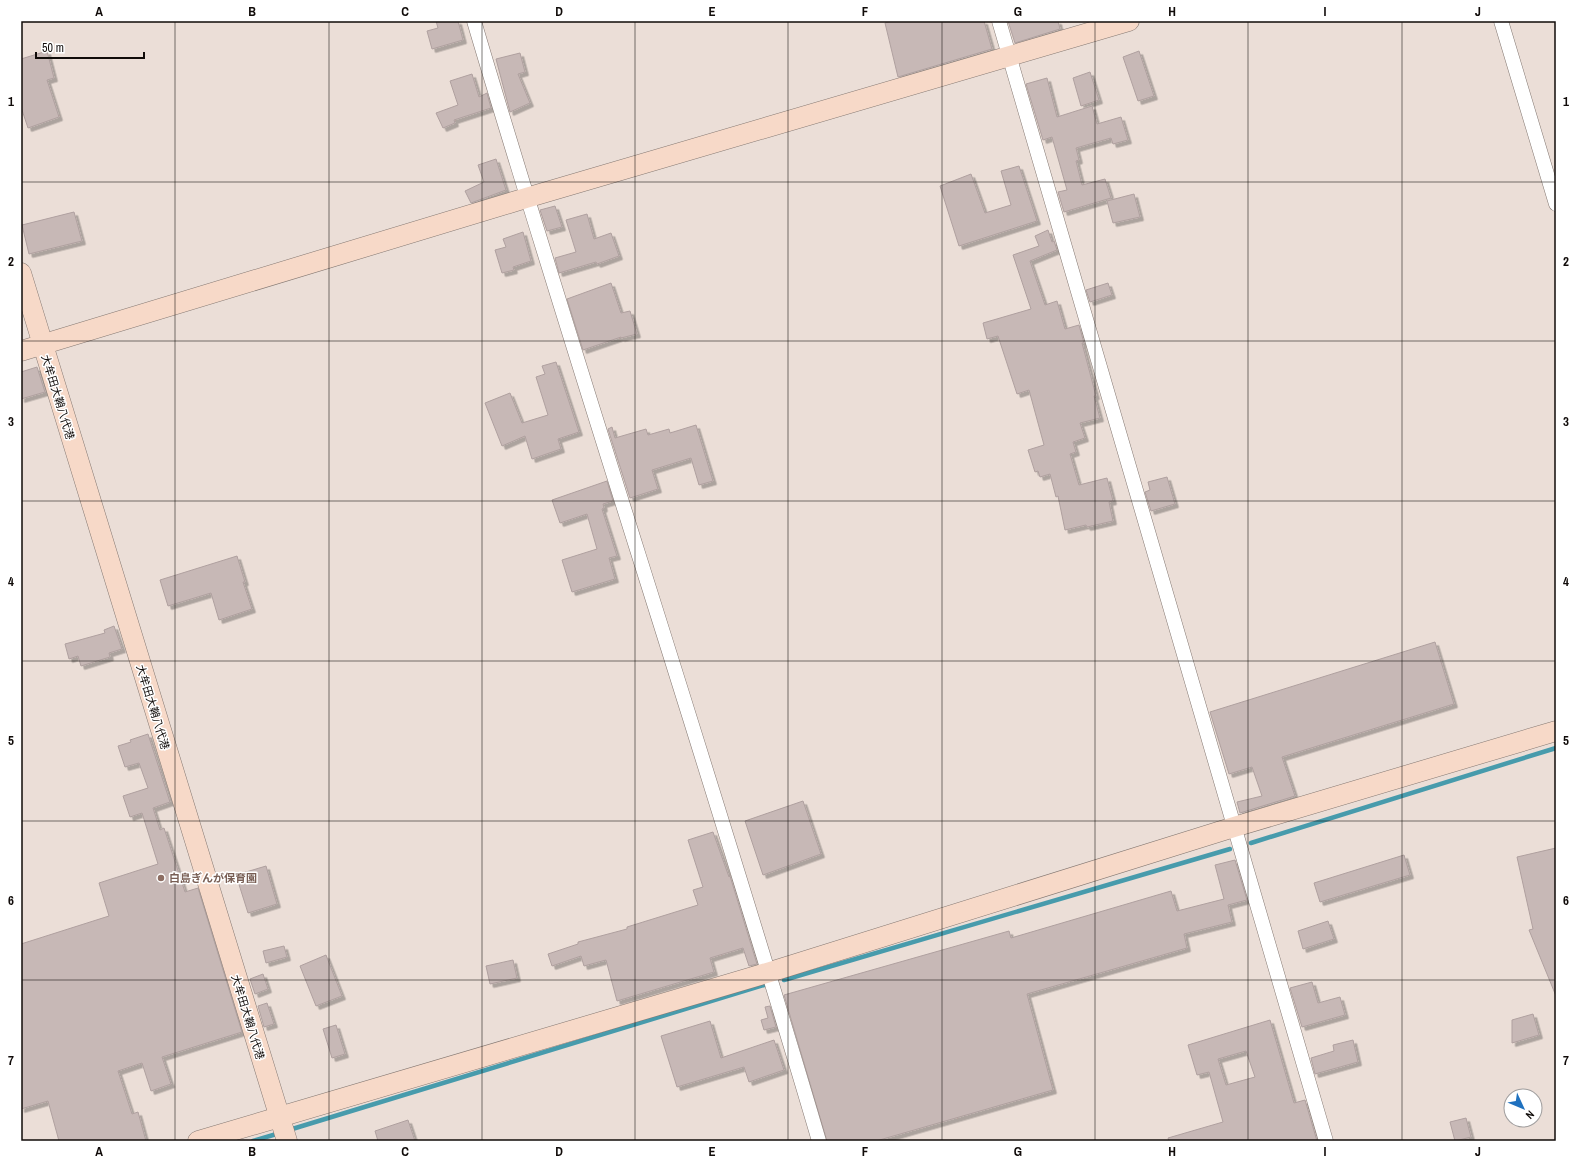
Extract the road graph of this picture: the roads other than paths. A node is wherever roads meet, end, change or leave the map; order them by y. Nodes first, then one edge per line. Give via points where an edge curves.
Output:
1 (474, 21) edge
2 (999, 21) edge
3 (1129, 21) edge
4 (1501, 21) edge
5 (1010, 57) junction
6 (526, 198) junction
7 (1556, 204) edge
8 (21, 272) edge
9 (42, 344) junction
10 (21, 351) edge
11 (1556, 731) edge
12 (1234, 827) junction
13 (770, 972) junction
14 (279, 1117) junction
15 (198, 1141) edge
16 (287, 1141) edge
17 (819, 1141) edge
18 (1326, 1141) edge

1 - 6 street
2 - 5 street
3 - 5 street
4 - 7 street
5 - 6 street
5 - 12 street
6 - 9 street
6 - 13 street
8 - 9 street, 大牟田大鞘八代港
9 - 10 street
9 - 14 street, 大牟田大鞘八代港
11 - 12 street
12 - 13 street
12 - 18 street
13 - 14 street
13 - 17 street
14 - 15 street
14 - 16 street, 大牟田大鞘八代港

